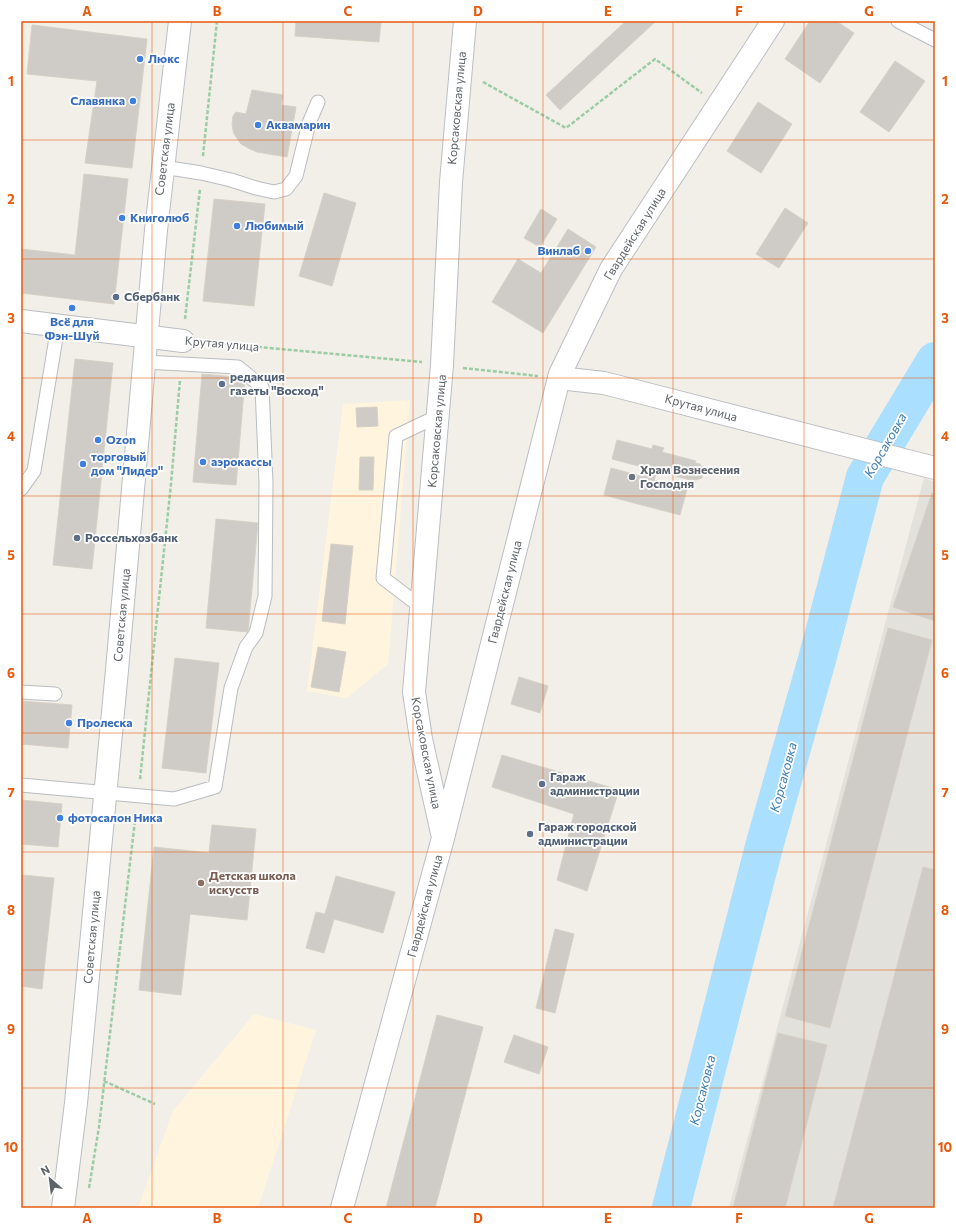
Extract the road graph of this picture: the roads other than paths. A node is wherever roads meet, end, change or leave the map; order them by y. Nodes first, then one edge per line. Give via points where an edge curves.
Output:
1 (180, 21) edge
2 (465, 21) edge
3 (773, 21) edge
4 (898, 21) edge
5 (935, 40) edge
6 (318, 102) dead end
7 (163, 167) junction
8 (21, 322) edge
9 (58, 326) junction
10 (146, 336) junction
11 (183, 340) road end
12 (144, 362) junction
13 (559, 378) junction
14 (438, 416) junction
15 (934, 464) edge
16 (21, 489) edge
17 (421, 607) junction
18 (21, 692) edge
19 (55, 694) dead end
20 (21, 785) edge
21 (105, 792) junction
22 (443, 838) junction
23 (63, 1208) edge
24 (342, 1208) edge

1 - 7 main road, Советская улица
2 - 14 main road, Корсаковская улица via 451,182
3 - 13 main road, Гвардейская улица via 611,269
4 - 5 lane
6 - 7 lane via 309,124 296,176 286,189 268,191 201,173
7 - 10 main road, Советская улица
8 - 9 main road, Крутая улица
9 - 10 main road, Крутая улица
9 - 16 lane via 34,471
10 - 11 main road, Крутая улица
10 - 12 main road, Советская улица
12 - 21 main road, Советская улица
12 - 21 lane via 238,368 262,387 266,483 265,596 256,634 246,647 231,688 215,787 174,798
13 - 15 main road, Крутая улица via 604,383 854,448
13 - 22 main road, Гвардейская улица
14 - 17 main road, Корсаковская улица
14 - 17 lane via 396,436 383,578
17 - 22 main road, Корсаковская улица via 414,692 421,739
18 - 19 lane
20 - 21 lane
21 - 23 main road, Советская улица via 76,1103
22 - 24 main road, Гвардейская улица

